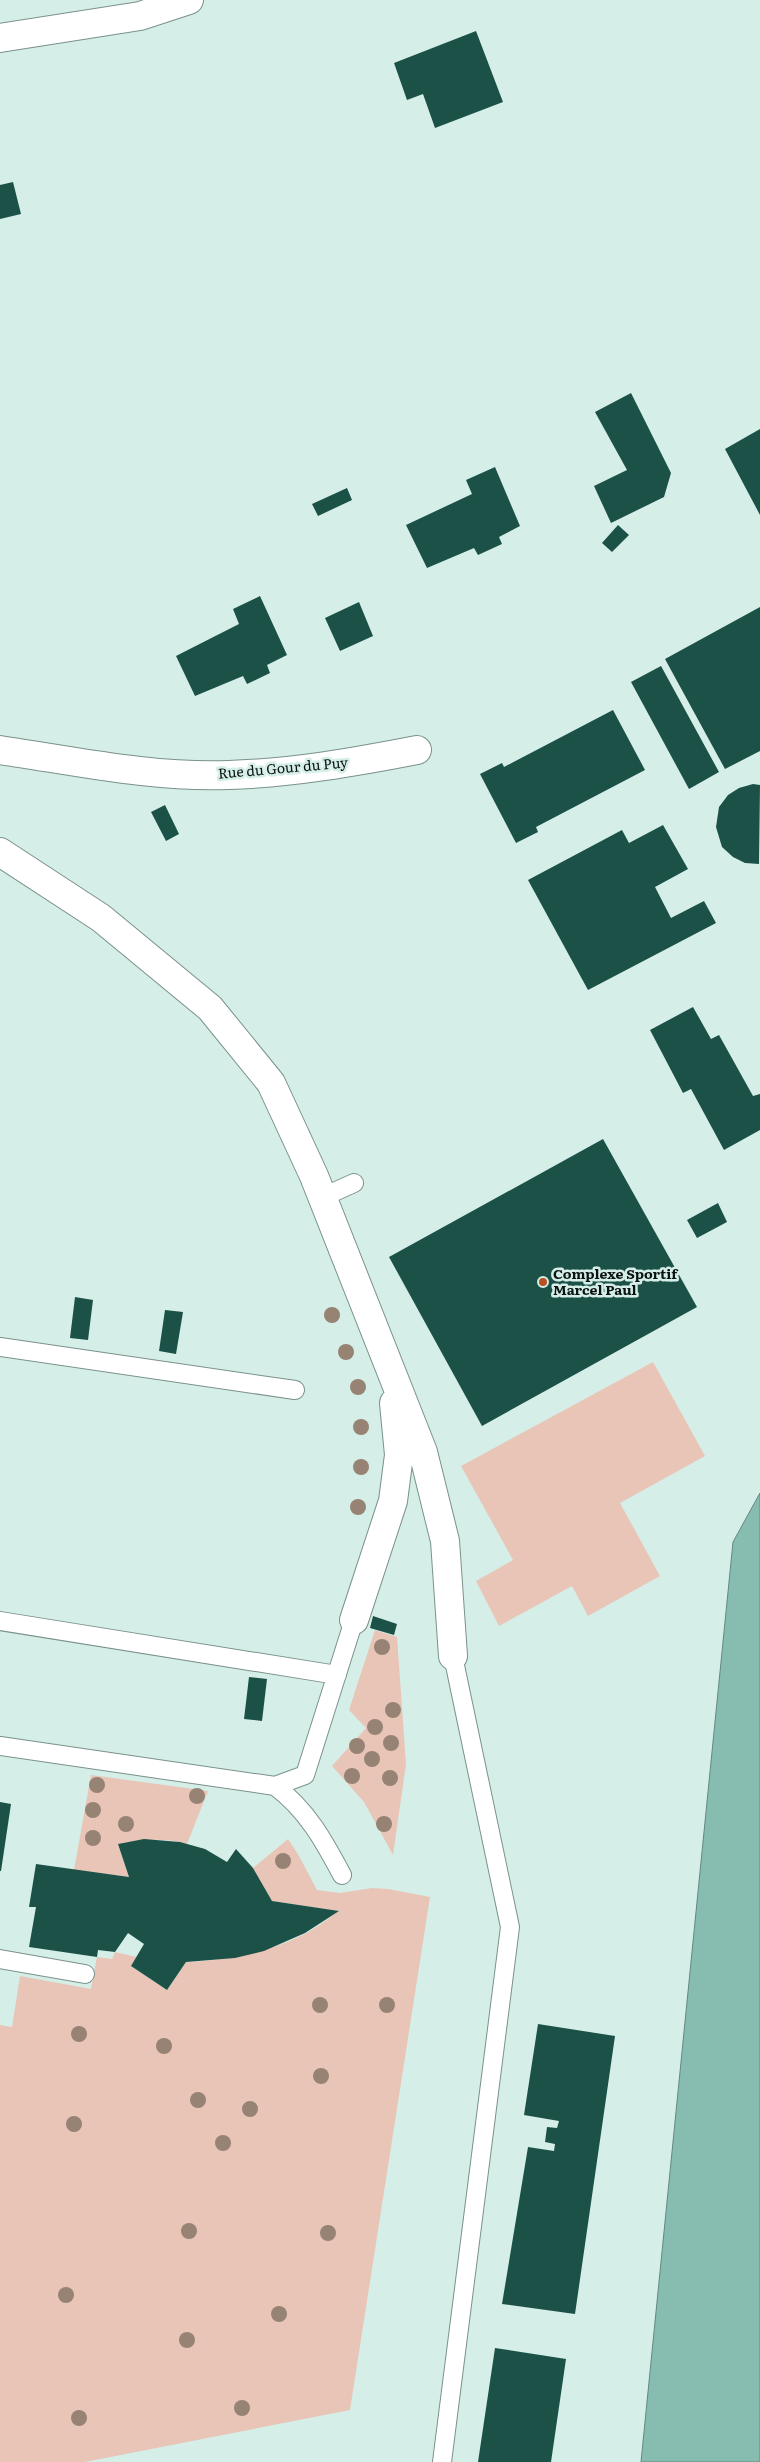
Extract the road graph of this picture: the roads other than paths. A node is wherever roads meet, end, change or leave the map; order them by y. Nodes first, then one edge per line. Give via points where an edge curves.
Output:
1 (189, 0) edge
2 (0, 38) edge
3 (0, 750) edge
4 (417, 750) dead end
5 (0, 852) edge
6 (354, 1183) dead end
7 (323, 1197) junction
8 (0, 1347) edge
9 (392, 1372) junction
10 (296, 1390) dead end
11 (354, 1620) joint
12 (0, 1621) edge
13 (453, 1656) joint
14 (337, 1675) junction
15 (0, 1746) edge
16 (275, 1786) junction
17 (342, 1876) dead end
18 (0, 1959) edge
19 (85, 1974) dead end
20 (442, 2462) edge

1 - 2 street via 140,16
3 - 4 street, Rue du Gour du Puy via 138,771 229,775 337,765
5 - 7 street via 102,918 210,1008 271,1083
6 - 7 lane
7 - 9 street
8 - 10 lane
9 - 11 street via 399,1455 393,1501
9 - 13 street via 423,1452 445,1541
11 - 14 lane
12 - 14 lane
13 - 20 lane via 510,1927
14 - 16 lane via 305,1775
15 - 16 lane
16 - 17 lane via 294,1801 321,1835
18 - 19 lane

